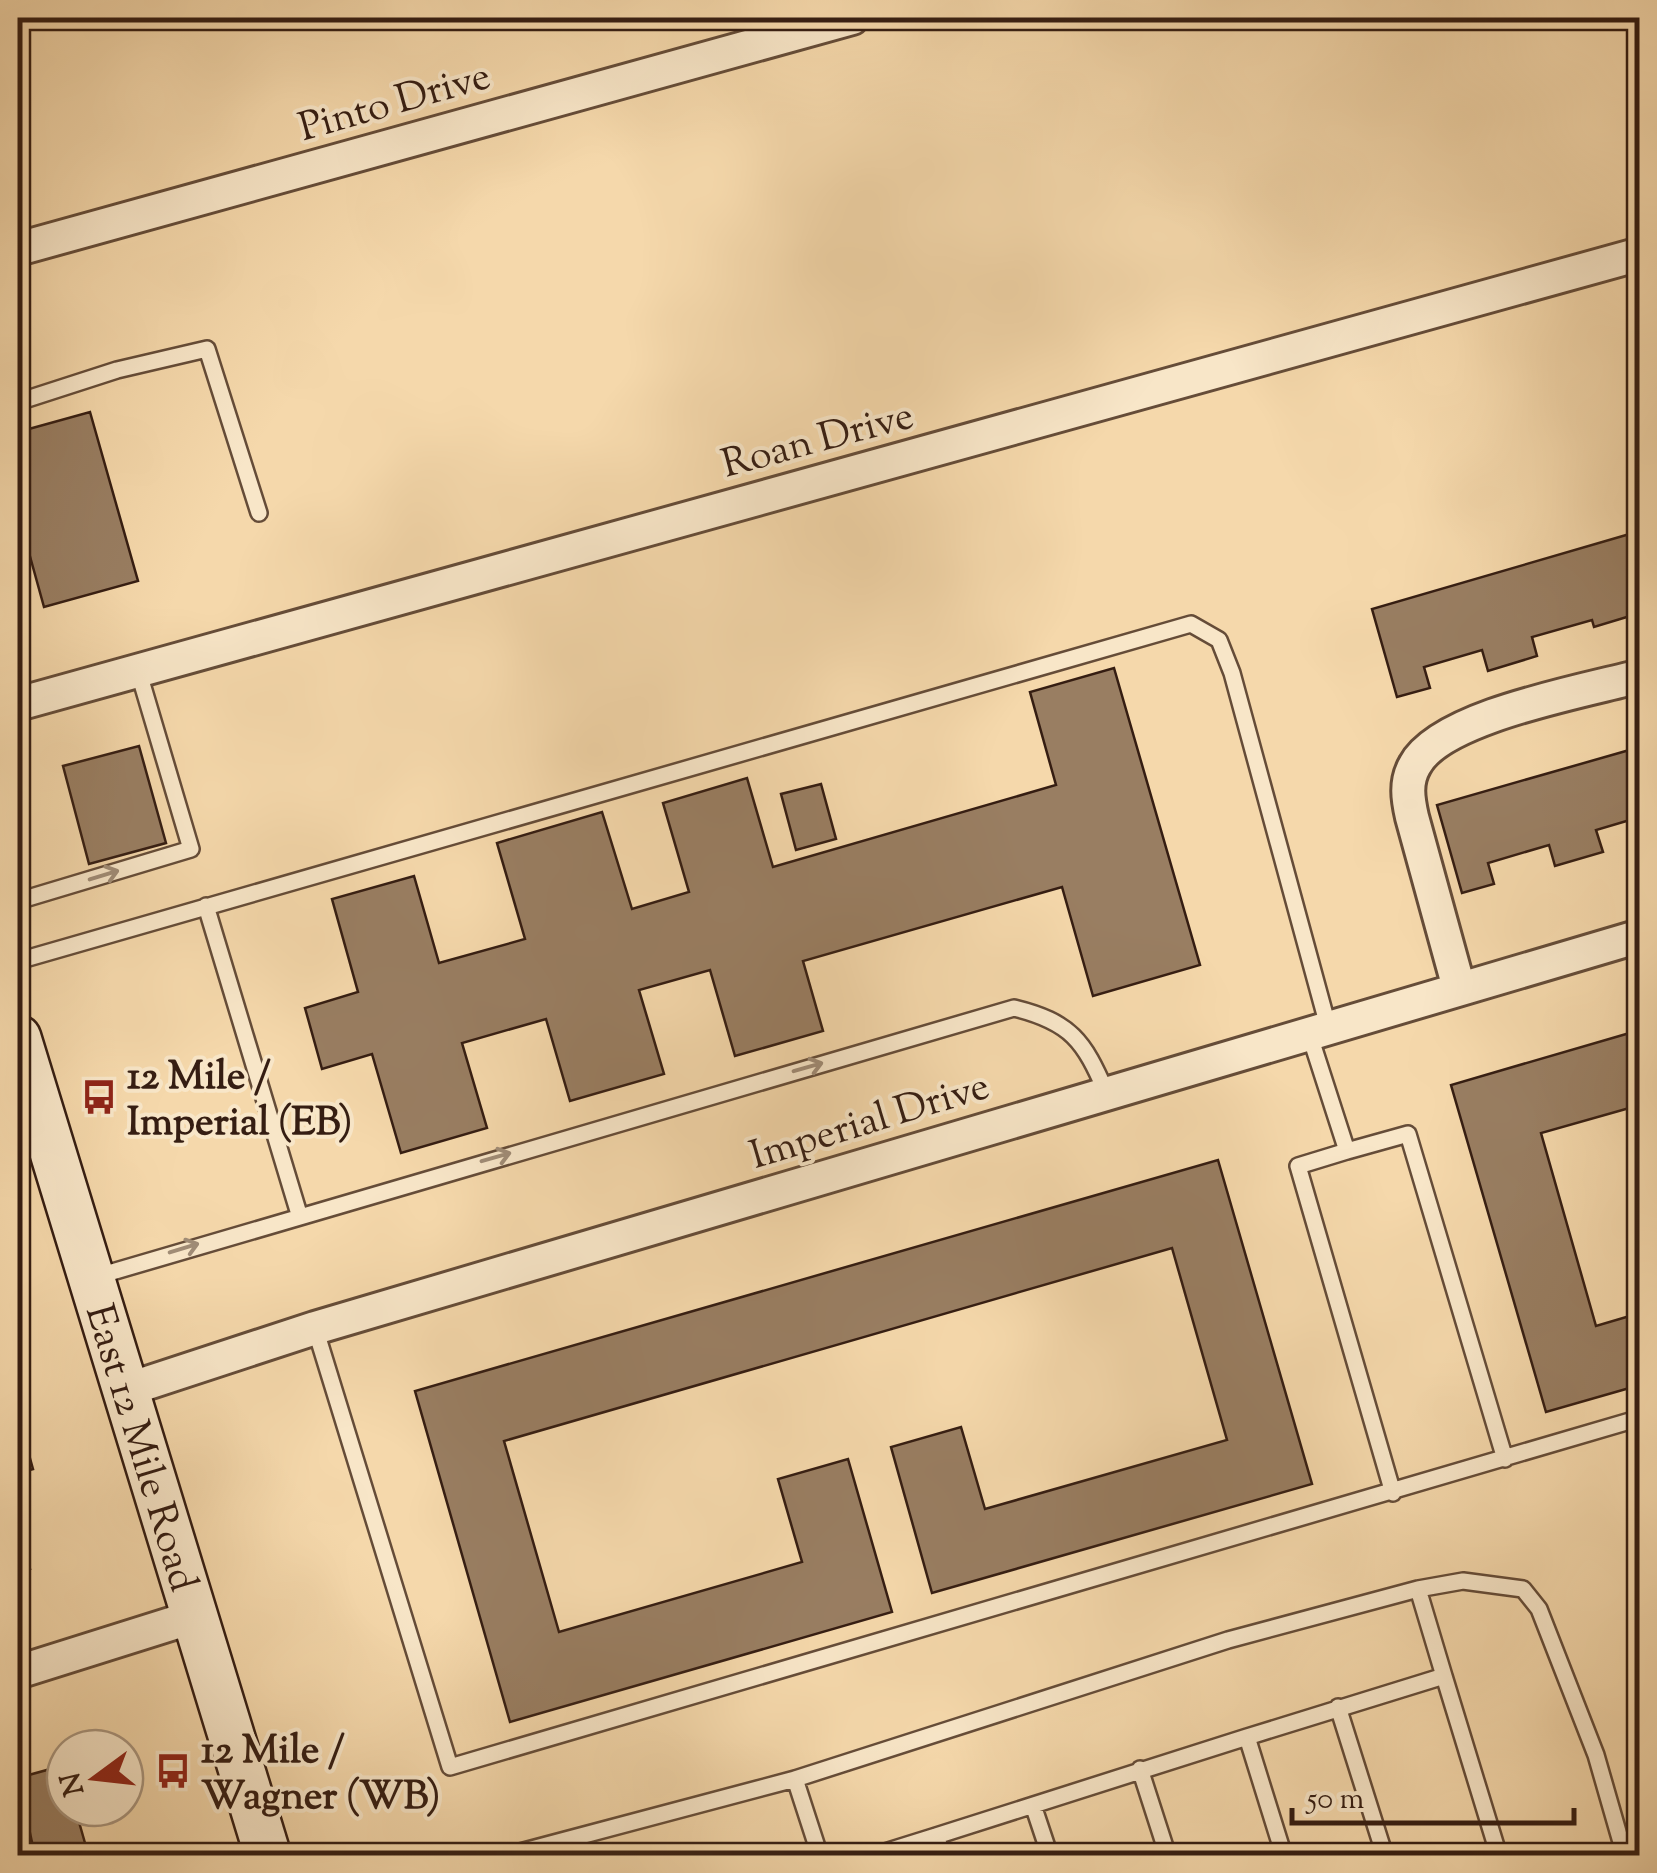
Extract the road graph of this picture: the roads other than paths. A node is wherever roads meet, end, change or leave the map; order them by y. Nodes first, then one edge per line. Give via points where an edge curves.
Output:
1 (852, 18) edge
2 (18, 249) edge
3 (1640, 254) edge
4 (18, 402) edge
5 (259, 513) dead end
6 (138, 670) junction
7 (1640, 676) edge
8 (18, 704) edge
9 (18, 901) edge
10 (206, 906) junction
11 (1640, 936) edge
12 (18, 961) edge
13 (1458, 988) junction
14 (1319, 1029) junction
15 (21, 1066) edge
16 (1106, 1092) junction
17 (1347, 1151) junction
18 (299, 1214) junction
19 (91, 1278) junction
20 (315, 1328) junction
21 (126, 1390) junction
22 (1640, 1418) edge
23 (1504, 1459) junction
24 (1393, 1494) junction
25 (1418, 1589) junction
26 (196, 1616) junction
27 (18, 1672) edge
28 (1444, 1676) junction
29 (1338, 1707) junction
30 (1247, 1737) junction
31 (1140, 1769) junction
32 (795, 1779) junction
33 (1032, 1805) junction
34 (936, 1836) junction
35 (268, 1856) edge
36 (504, 1856) edge
37 (820, 1856) edge
38 (872, 1856) edge
39 (942, 1856) edge
40 (1050, 1856) edge
41 (1168, 1856) edge
42 (1284, 1856) edge
43 (1385, 1856) edge
44 (1499, 1856) edge
45 (1625, 1856) edge

1 - 2 street, Pinto Drive
3 - 6 street, Roan Drive
4 - 5 lane via 207,349
6 - 8 street, Roan Drive
9 -> 6 lane via 191,849
7 - 13 street via 1463,726 1432,742 1414,766 1407,790 1412,817
10 - 12 lane
10 - 14 lane via 1191,624 1219,640 1232,673
10 - 18 lane
11 - 13 street, Imperial Drive
13 - 14 street, Imperial Drive
14 - 16 street, Imperial Drive
14 - 17 lane
15 - 19 main road, East 12 Mile Road
18 -> 16 lane via 1014,1008 1039,1014 1085,1043
16 - 20 street, Imperial Drive
17 - 23 lane via 1408,1134
17 - 24 lane via 1298,1166
19 -> 18 lane
19 - 21 main road, East 12 Mile Road
20 - 21 street, Imperial Drive
20 - 24 lane via 450,1767
21 - 26 main road, East 12 Mile Road
22 - 23 lane
23 - 24 lane
25 - 28 lane
25 - 32 lane via 1228,1640
25 - 45 lane via 1492,1581 1523,1589 1540,1609 1596,1756
26 - 27 street
26 - 35 main road, East 12 Mile Road
28 - 29 lane
28 - 44 lane
29 - 30 lane
29 - 43 lane
30 - 31 lane
30 - 42 lane
31 - 33 lane
31 - 41 lane
32 - 36 lane
32 - 37 lane
33 - 34 lane
33 - 40 lane
34 - 38 lane
34 - 39 lane

